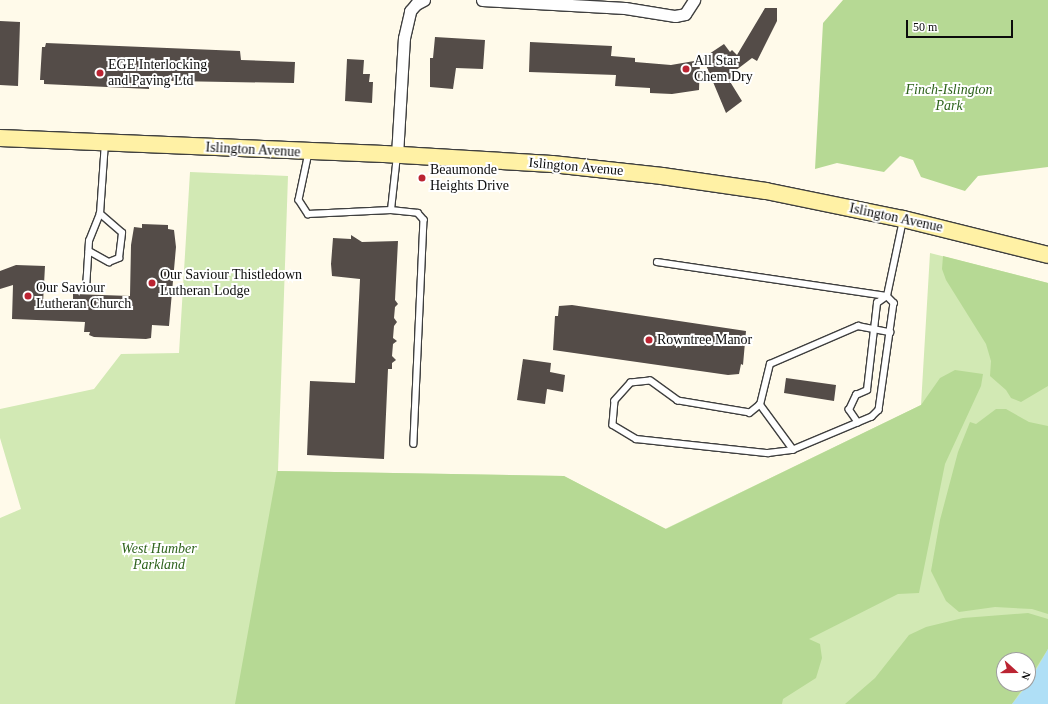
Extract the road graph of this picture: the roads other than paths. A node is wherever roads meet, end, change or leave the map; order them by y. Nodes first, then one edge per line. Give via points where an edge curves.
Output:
1 (424, 0) edge
2 (486, 0) edge
3 (694, 0) edge
4 (0, 138) edge
5 (105, 143) junction
6 (309, 153) junction
7 (397, 155) junction
8 (391, 210) junction
9 (100, 214) junction
10 (903, 218) junction
11 (89, 251) junction
12 (1048, 255) edge
13 (657, 262) dead end
14 (86, 289) dead end
15 (887, 296) junction
16 (875, 330) junction
17 (890, 332) junction
18 (760, 405) junction
19 (858, 422) junction
20 (414, 444) dead end
21 (793, 450) junction

1 - 7 street via 410,11 404,38
2 - 3 street via 625,8 675,16 685,14
4 - 5 main road, Islington Avenue
5 - 6 main road, Islington Avenue
5 - 9 lane
6 - 7 main road, Islington Avenue
6 - 8 lane via 299,200 308,214
7 - 8 lane
7 - 10 main road, Islington Avenue via 552,164 662,176 766,191
8 - 20 lane via 418,213 424,220
9 - 11 lane via 89,241
9 - 11 lane via 122,233 119,258 109,262
10 - 12 main road, Islington Avenue
10 - 15 lane
11 - 14 lane
13 - 15 lane
15 - 16 lane via 877,303
15 - 17 lane via 894,303
16 - 17 lane
16 - 18 lane via 858,326 770,364
16 - 19 lane via 867,390 856,395 849,410
17 - 19 lane via 879,410 872,417
18 - 21 lane
18 - 21 lane via 750,413 678,401 650,381 631,383 615,401 613,425 636,439 768,453
19 - 21 lane

